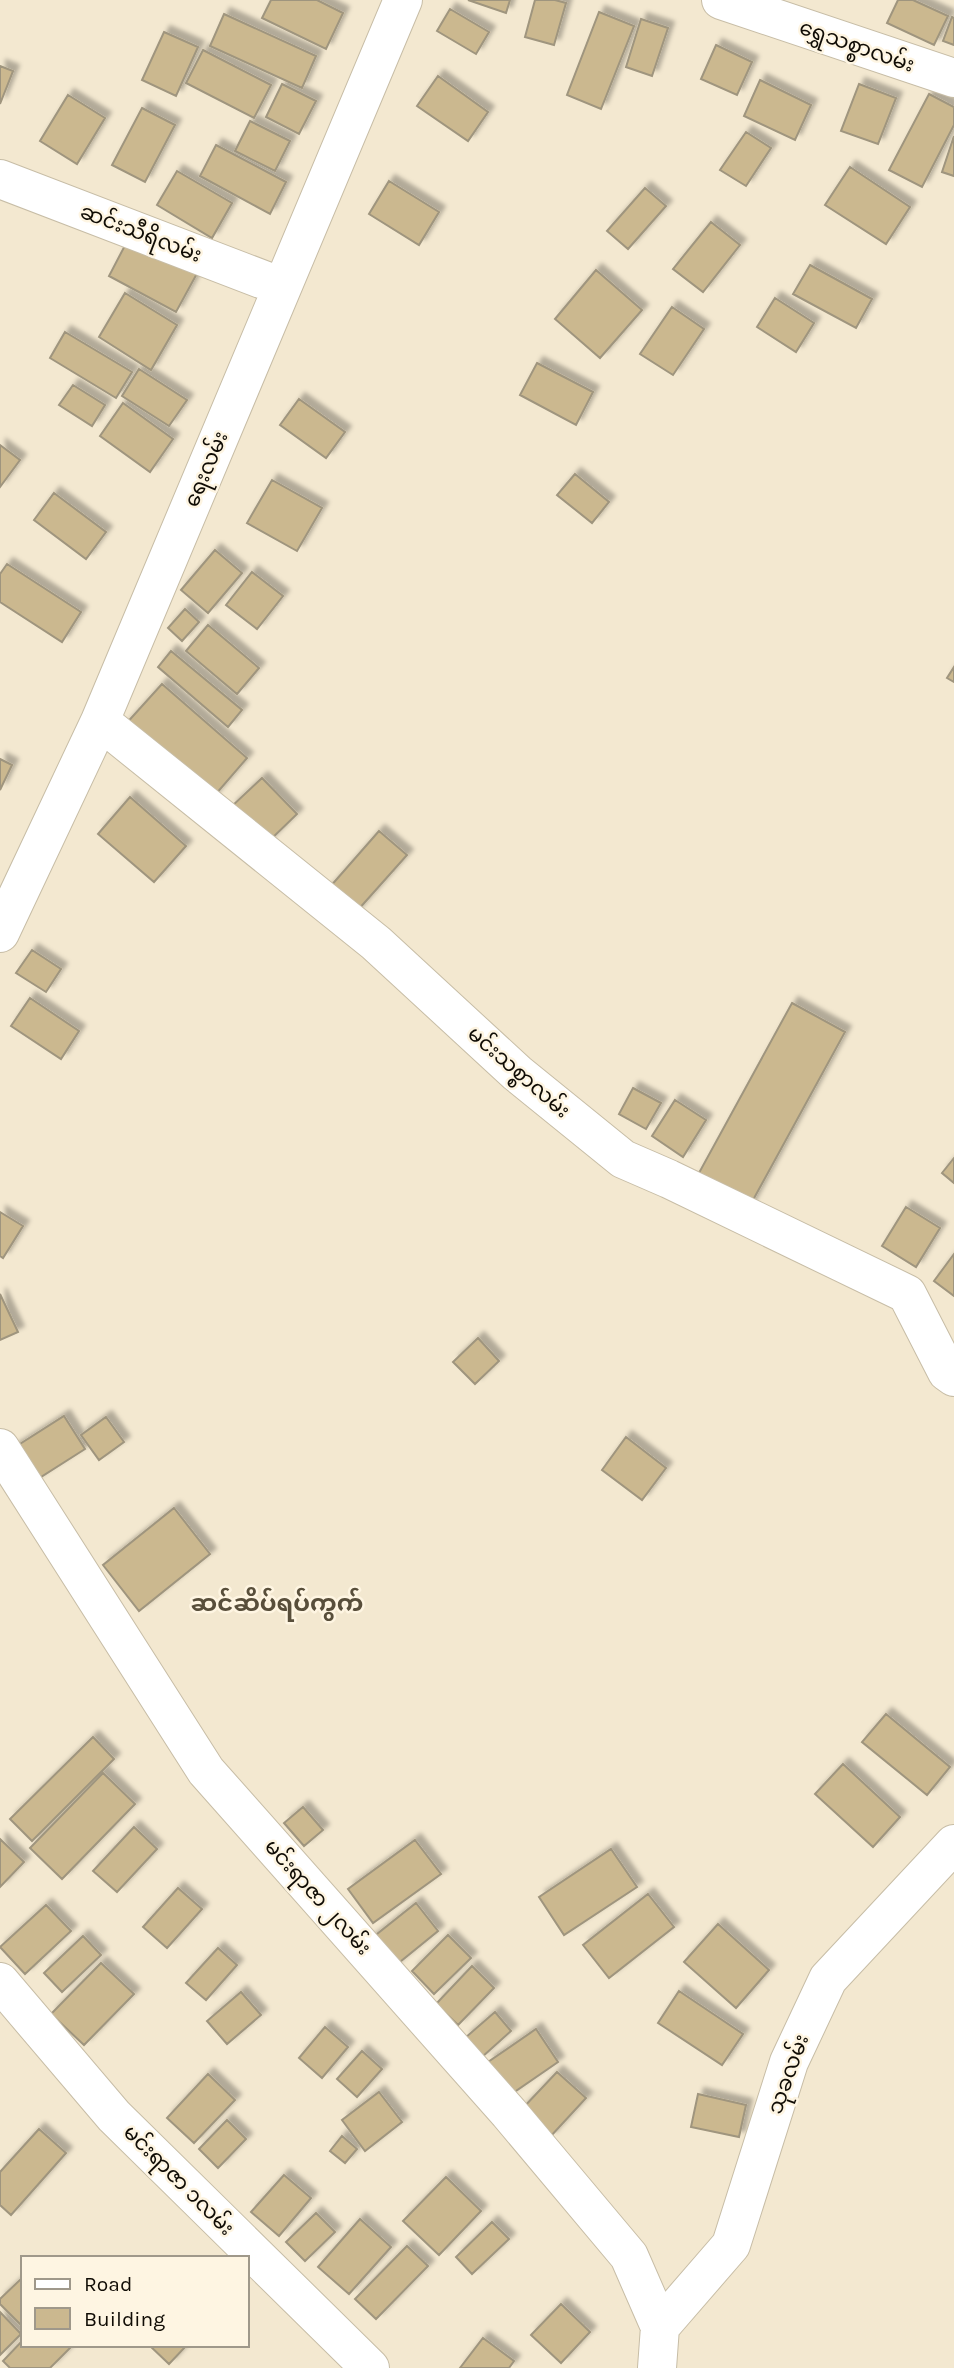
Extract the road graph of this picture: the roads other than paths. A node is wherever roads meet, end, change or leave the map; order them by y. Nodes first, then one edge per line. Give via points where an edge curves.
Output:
1 (403, 0) edge
2 (721, 0) edge
3 (954, 78) edge
4 (0, 179) edge
5 (282, 287) junction
6 (100, 721) junction
7 (0, 933) edge
8 (954, 1377) edge
9 (0, 1448) edge
10 (954, 1844) edge
11 (0, 1982) edge
12 (660, 2327) junction
13 (370, 2368) edge
14 (657, 2368) edge

1 - 5 street, ရေးလမ်း
2 - 3 street, ရွှေသစ္စာလမ်း
4 - 5 street, ဆင်းသီရိလမ်း
5 - 6 street, ရေးလမ်း
6 - 7 street, ရေးလမ်း
6 - 8 street, မင်းသစ္စာလမ်း via 376,943 517,1073 623,1159 907,1294 947,1372
9 - 12 street, မင်းရာဇာ ၂လမ်း via 206,1771 509,2113 629,2256
10 - 12 street, သုခလမ်း via 828,1979 789,2062 731,2245
11 - 13 street, မင်းရာဇာ ၁လမ်း via 114,2116
12 - 14 street

